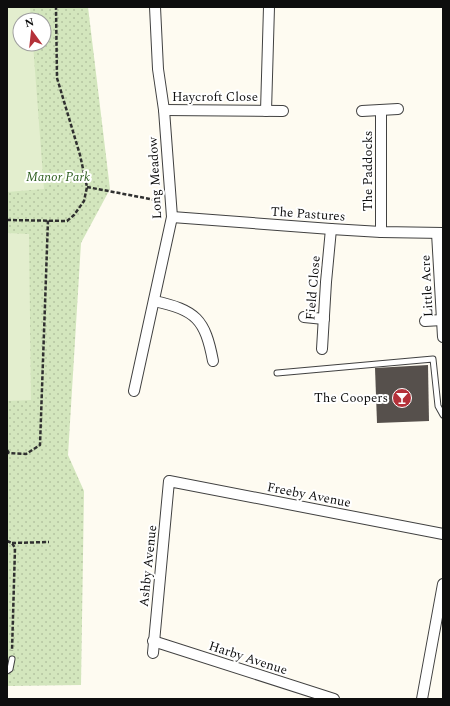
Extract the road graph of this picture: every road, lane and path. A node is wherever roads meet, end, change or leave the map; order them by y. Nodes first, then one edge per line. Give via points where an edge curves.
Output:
1 (56, 7) edge
2 (155, 7) edge
3 (269, 7) edge
4 (398, 109) dead end
5 (164, 110) junction
6 (381, 110) junction
7 (266, 111) junction
8 (283, 111) dead end
9 (362, 111) dead end
10 (87, 187) junction
11 (172, 204) junction
12 (172, 217) junction
13 (7, 220) edge
14 (48, 220) junction
15 (331, 229) junction
16 (381, 232) junction
17 (440, 233) edge
18 (154, 301) junction
19 (304, 317) dead end
20 (324, 319) junction
21 (442, 320) junction
22 (425, 321) dead end
23 (443, 337) edge
24 (322, 349) dead end
25 (213, 361) dead end
26 (277, 373) dead end
27 (134, 391) dead end
28 (443, 416) edge
29 (7, 450) edge
30 (169, 481) joint
31 (443, 534) edge
32 (7, 541) edge
33 (50, 542) dead end
34 (12, 543) junction
35 (443, 584) edge
36 (438, 638) edge
37 (153, 641) junction
38 (153, 653) dead end
39 (12, 659) joint
40 (7, 671) edge
41 (334, 699) edge
42 (422, 699) edge

1 - 10 path via 57,78
2 - 5 street, Long Meadow via 158,69
3 - 7 street, Haycroft Close
4 - 6 street
5 - 7 street, Haycroft Close
5 - 11 street, Long Meadow
6 - 9 street
6 - 16 street, The Paddocks
7 - 8 street, Haycroft Close
10 - 11 path
10 - 14 path via 84,201 67,221
11 - 12 street, Long Meadow
12 - 15 street, The Pastures
12 - 18 street, Long Meadow
13 - 14 path
14 - 29 path via 40,445 26,454 9,453
15 - 16 street, The Pastures
15 - 20 street, Field Close
16 - 17 street, The Pastures
17 - 21 street, Little Acre
18 - 25 street via 175,305 188,311 201,323 209,341
18 - 27 street, Long Meadow
19 - 20 street
20 - 24 street, Field Close
21 - 22 street
21 - 23 street, Little Acre
26 - 28 lane via 433,360 438,406
30 - 31 street, Freeby Avenue
30 - 37 street, Ashby Avenue
32 - 34 path
33 - 34 path
34 - 39 path
35 - 36 street
36 - 42 street
37 - 38 street, Ashby Avenue
37 - 41 street, Harby Avenue
39 - 40 lane

